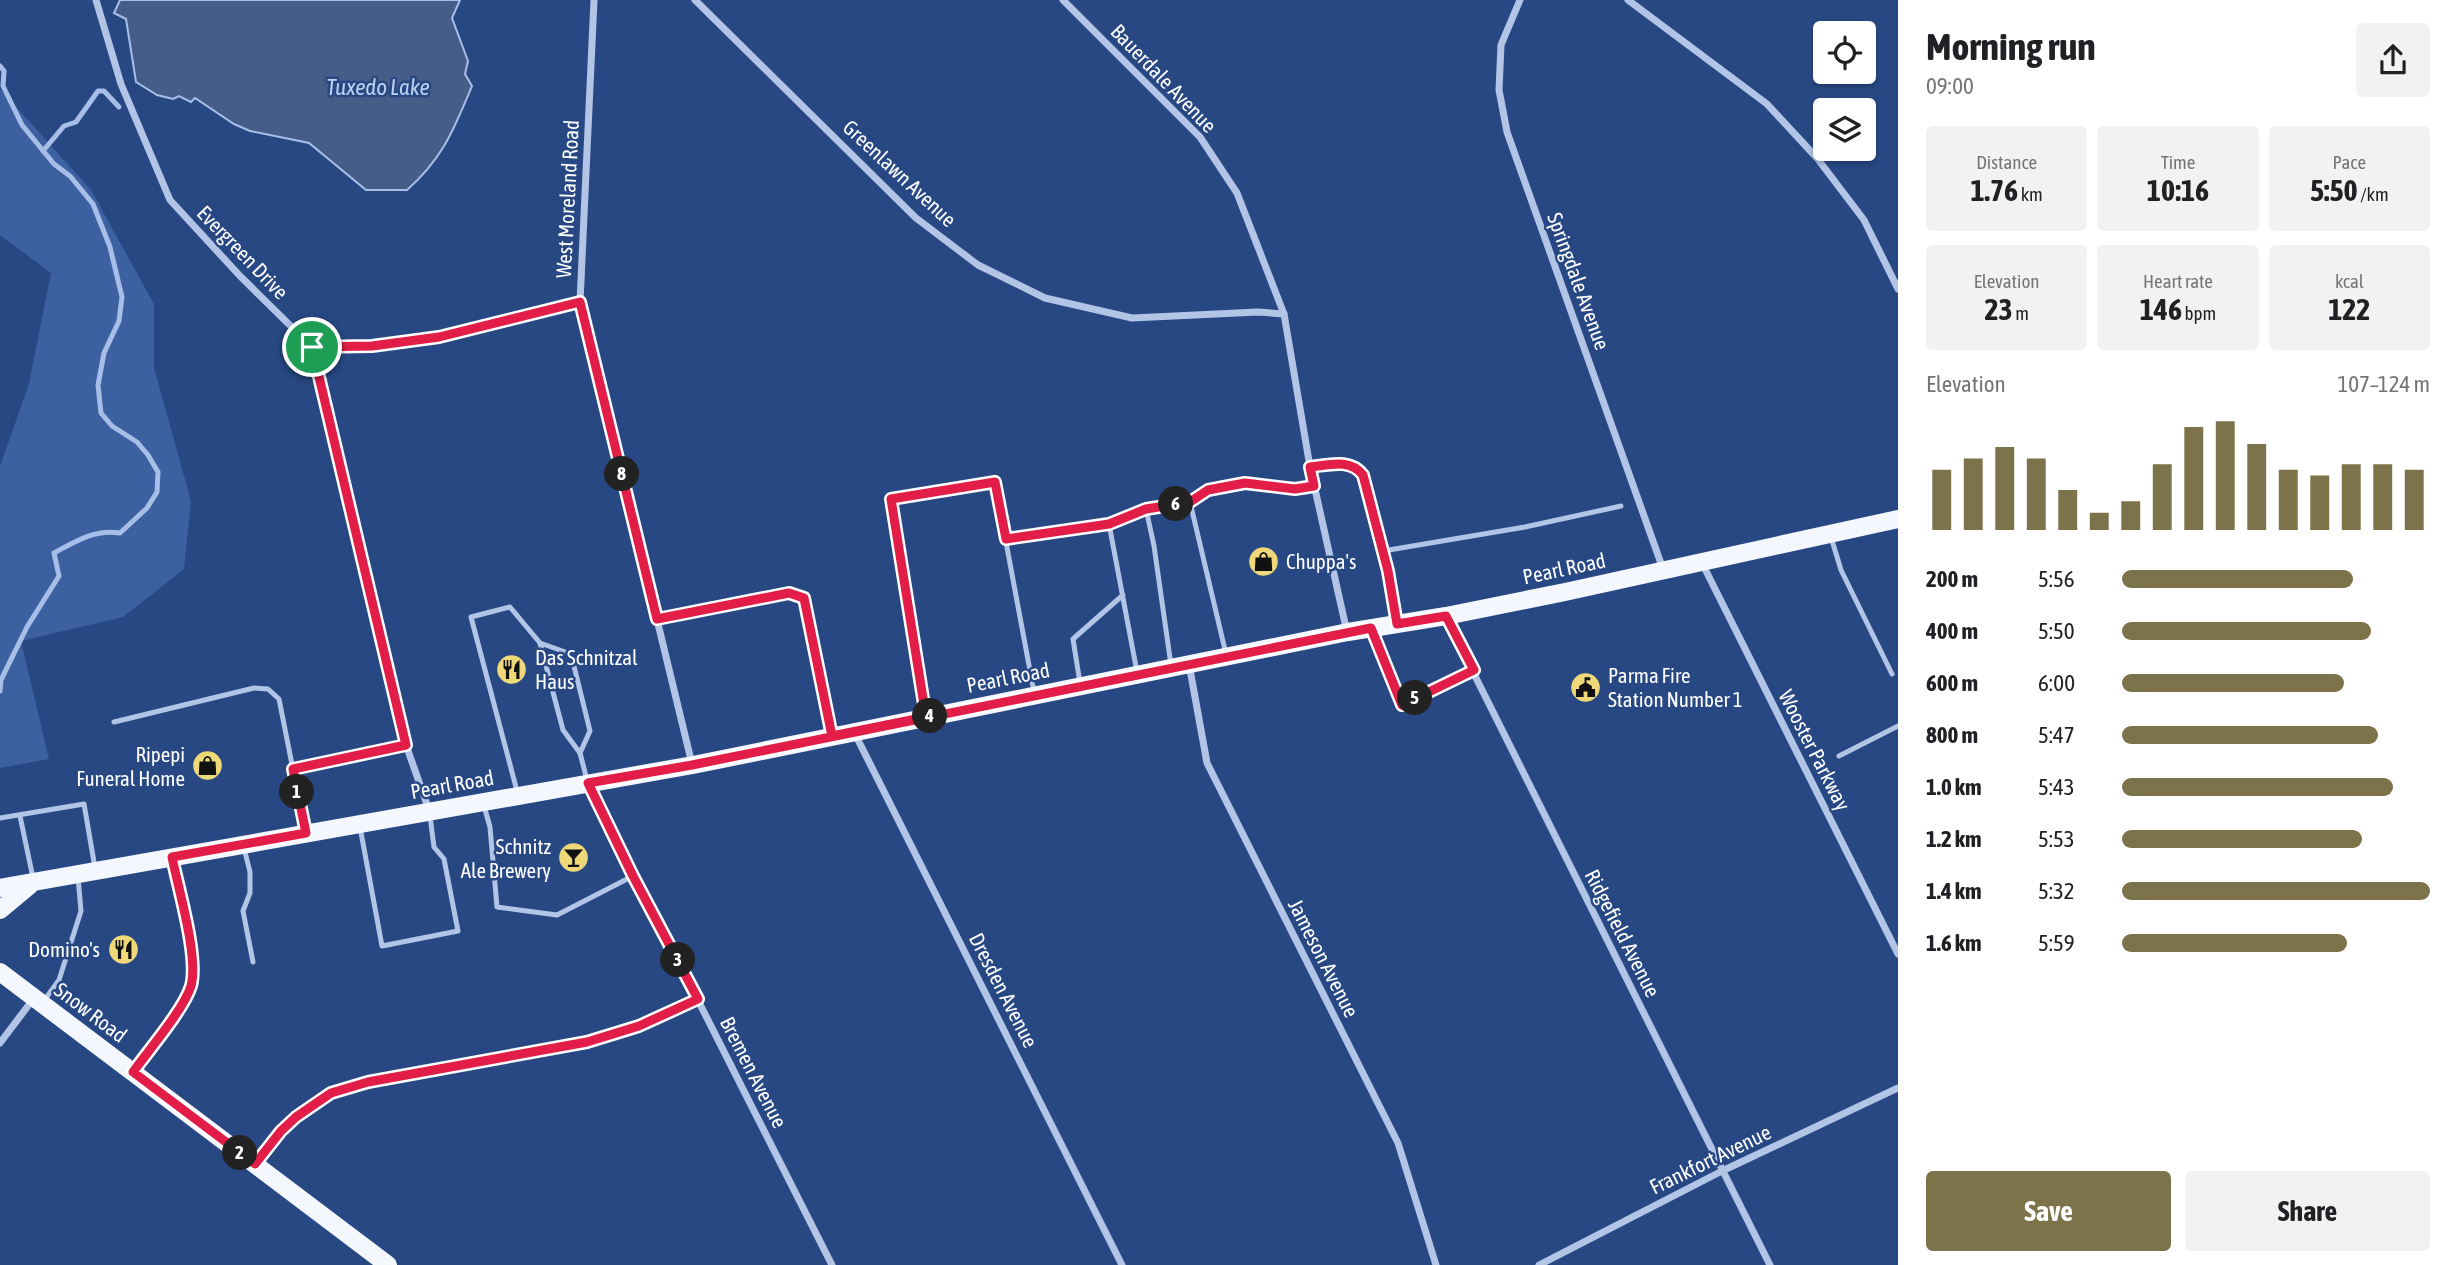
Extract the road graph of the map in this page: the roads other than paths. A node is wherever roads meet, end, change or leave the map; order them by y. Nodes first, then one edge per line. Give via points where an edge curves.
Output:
1 (96, 0) edge
2 (594, 0) edge
3 (695, 0) edge
4 (1063, 0) edge
5 (1520, 0) edge
6 (1628, 0) edge
7 (1898, 289) edge
8 (580, 302) junction
9 (1284, 314) junction
10 (312, 347) junction
11 (1310, 467) junction
12 (1314, 486) junction
13 (1190, 502) junction
14 (1621, 506) dead end
15 (1146, 509) junction
16 (1898, 519) edge
17 (1109, 524) junction
18 (1830, 534) junction
19 (1006, 539) junction
20 (1383, 551) junction
21 (1702, 562) junction
22 (1663, 570) junction
23 (1122, 595) junction
24 (1446, 616) junction
25 (657, 619) junction
26 (1397, 624) junction
27 (1371, 628) junction
28 (1348, 632) junction
29 (540, 643) junction
30 (1227, 657) junction
31 (1180, 666) junction
32 (1474, 670) junction
33 (1892, 674) dead end
34 (1138, 675) junction
35 (1081, 686) junction
36 (1034, 695) junction
37 (926, 717) junction
38 (114, 722) dead end
39 (1898, 726) edge
40 (854, 731) junction
41 (832, 736) junction
42 (406, 745) junction
43 (580, 753) junction
44 (1839, 755) dead end
45 (692, 765) junction
46 (293, 769) junction
47 (588, 783) junction
48 (518, 795) junction
49 (482, 802) junction
50 (429, 811) junction
51 (20, 816) junction
52 (0, 818) edge
53 (359, 824) junction
54 (306, 833) junction
55 (243, 845) junction
56 (172, 857) junction
57 (87, 873) junction
58 (633, 876) junction
59 (34, 882) junction
60 (0, 888) edge
61 (0, 910) edge
62 (1898, 954) edge
63 (253, 962) dead end
64 (1, 972) edge
65 (698, 999) junction
66 (38, 1001) junction
67 (0, 1043) edge
68 (133, 1072) junction
69 (1898, 1088) edge
70 (255, 1164) junction
71 (1723, 1171) junction
72 (388, 1265) edge
73 (832, 1265) edge
74 (1122, 1265) edge
75 (1436, 1265) edge
76 (1539, 1265) edge
77 (1770, 1265) edge

1 - 10 street, Evergreen Drive via 121,84 170,200
2 - 8 street, West Moreland Road
3 - 9 street, Greenlawn Avenue via 916,218 978,265 1045,298 1132,318
4 - 9 street, Bauerdale Avenue via 1200,136 1237,193
5 - 22 street, Springdale Avenue via 1501,45 1499,90 1507,132
6 - 7 street via 1767,104 1817,158 1864,220
8 - 10 street via 439,337 372,346
8 - 25 street, West Moreland Road
9 - 11 street, Bauerdale Avenue
10 - 42 street
11 - 12 street, Bauerdale Avenue
11 - 20 lane via 1344,463 1358,468
12 - 13 lane via 1295,489 1245,483 1208,490
12 - 28 street, Bauerdale Avenue
13 - 15 lane
13 - 30 lane
14 - 20 lane
15 - 17 lane
15 - 31 lane
16 - 18 main road, Pearl Road
17 - 19 lane
17 - 23 lane
18 - 21 main road, Pearl Road
18 - 33 lane via 1841,570
19 - 36 lane
19 - 37 lane via 995,482 891,499
20 - 26 lane
21 - 22 main road, Pearl Road
21 - 62 street, Wooster Parkway
22 - 24 main road, Pearl Road
23 - 34 lane
23 - 35 lane via 1073,639
24 - 26 main road, Pearl Road
24 - 32 street, Ridgefield Avenue
25 - 41 lane via 789,593 804,598
25 - 45 street, West Moreland Road
26 - 27 main road, Pearl Road
27 - 28 main road, Pearl Road
27 - 32 lane via 1402,705
28 - 30 main road, Pearl Road
29 - 43 lane via 564,730
29 - 43 lane via 571,654 590,732
29 - 48 lane via 510,607 471,617
30 - 31 main road, Pearl Road
31 - 34 main road, Pearl Road
31 - 75 street, Jameson Avenue via 1207,762 1398,1143
32 - 71 street, Ridgefield Avenue
34 - 35 main road, Pearl Road
35 - 36 main road, Pearl Road
36 - 37 main road, Pearl Road
37 - 40 main road, Pearl Road
38 - 46 lane via 263,688 279,699
39 - 44 lane
40 - 41 main road, Pearl Road
40 - 74 street, Dresden Avenue
41 - 45 main road, Pearl Road
42 - 46 lane
42 - 50 street
43 - 47 lane
45 - 47 main road, Pearl Road
46 - 54 lane
47 - 48 main road, Pearl Road
47 - 58 street, Bremen Avenue
48 - 49 main road, Pearl Road
49 - 50 main road, Pearl Road
49 - 58 lane via 490,827 497,907 557,915
50 - 53 main road, Pearl Road
50 - 53 lane via 434,847 444,859 458,931 382,946
51 - 52 lane
51 - 57 lane via 83,804
51 - 59 lane
53 - 54 main road, Pearl Road
54 - 55 main road, Pearl Road
55 - 56 main road, Pearl Road
55 - 63 lane via 250,872 250,893 243,911
56 - 57 main road, Pearl Road
56 - 68 lane via 192,956 191,988
57 - 59 main road, Pearl Road
57 - 66 lane via 60,980
58 - 65 street, Bremen Avenue
59 - 60 main road, Pearl Road
59 - 61 main road
64 - 66 main road, Snow Road
65 - 70 street via 639,1026 587,1042 368,1082 331,1093 281,1131
65 - 73 street, Bremen Avenue
66 - 67 street
66 - 68 main road, Snow Road
68 - 70 main road, Snow Road
69 - 71 street, Frankfort Avenue
70 - 72 main road, Snow Road
71 - 76 street, Frankfort Avenue
71 - 77 street, Ridgefield Avenue

